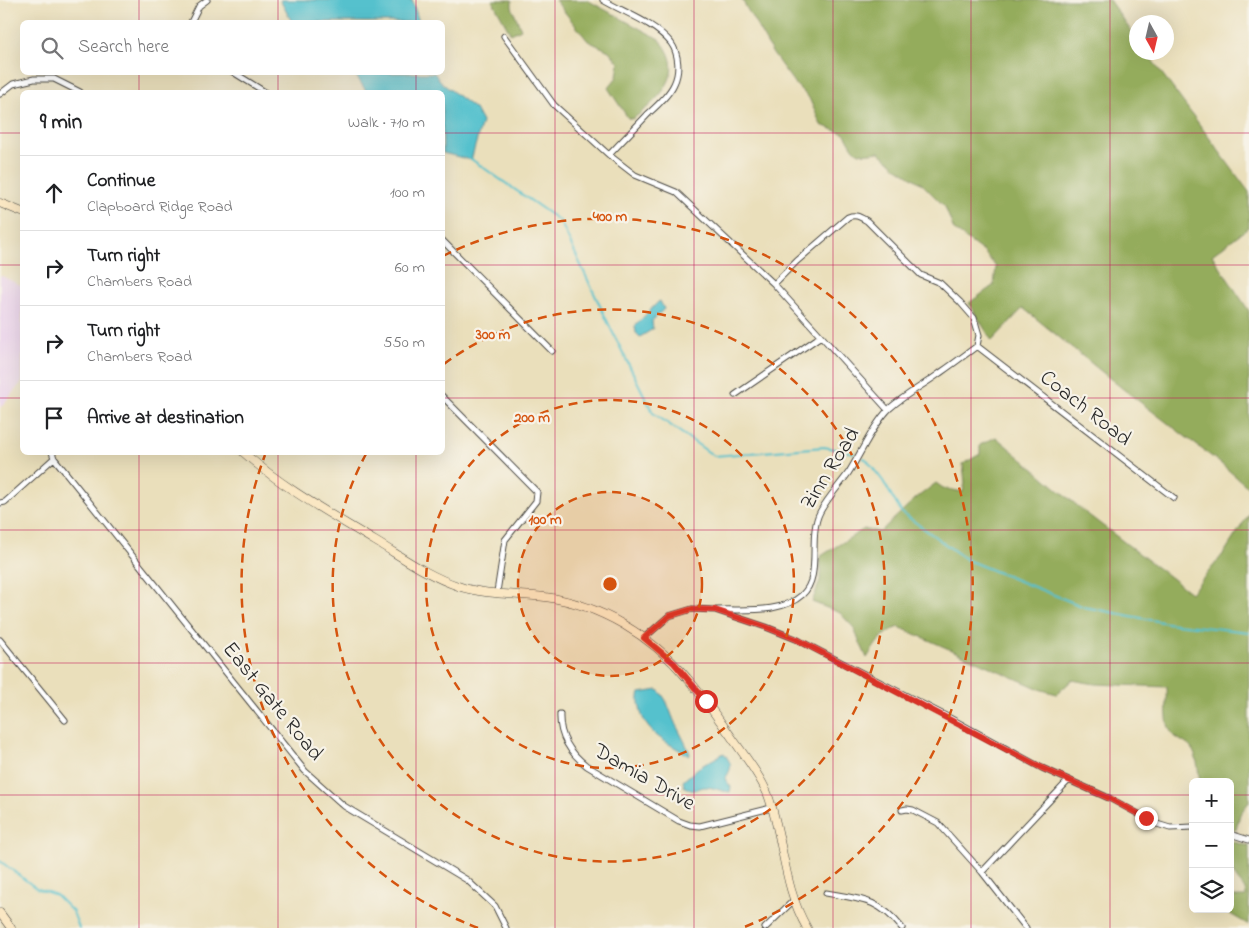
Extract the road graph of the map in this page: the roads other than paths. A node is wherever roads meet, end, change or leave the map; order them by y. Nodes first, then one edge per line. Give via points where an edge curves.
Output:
1 (207, 0) edge
2 (603, 0) edge
3 (192, 20) edge
4 (504, 36) dead end
5 (238, 75) edge
6 (76, 90) edge
7 (262, 90) edge
8 (0, 94) edge
9 (609, 155) junction
10 (0, 203) edge
11 (20, 211) edge
12 (445, 243) edge
13 (774, 284) junction
14 (821, 336) junction
15 (977, 346) junction
16 (552, 351) dead end
17 (735, 395) dead end
18 (445, 399) edge
19 (888, 410) junction
20 (53, 455) edge
21 (246, 455) edge
22 (1174, 498) dead end
23 (0, 502) edge
24 (497, 592) junction
25 (715, 610) junction
26 (644, 638) junction
27 (0, 640) edge
28 (560, 714) dead end
29 (65, 720) dead end
30 (1068, 781) junction
31 (772, 808) junction
32 (902, 810) dead end
33 (1189, 828) edge
34 (1234, 835) edge
35 (1249, 840) edge
36 (982, 872) junction
37 (826, 893) dead end
38 (794, 900) junction
39 (0, 913) edge
40 (11, 928) edge
41 (506, 928) edge
42 (765, 928) edge
43 (807, 928) edge
44 (902, 928) edge
45 (1026, 928) edge

1 - 3 street via 199,6
2 - 9 street via 653,27 669,41 677,57 678,72 665,97
4 - 9 street via 554,105
5 - 7 street
6 - 8 street via 54,79 34,79 13,84
9 - 13 street via 635,175 676,192
10 - 11 main road
12 - 16 street
13 - 14 street
13 - 15 street via 848,217 859,216 921,275 940,283 960,302 974,318 979,335
14 - 17 street
14 - 19 street
15 - 19 street, Zinn Road
15 - 22 street, Coach Road
18 - 24 street via 537,492 536,501 505,540
19 - 25 street, Zinn Road via 821,511 814,534 812,580 804,594 772,608
20 - 23 street via 5,502
20 - 41 street, East Gate Road via 305,771 344,806 468,880 495,906
21 - 24 main road via 303,497 426,572 472,590
24 - 26 main road via 568,602 610,618
25 - 26 street, Zinn Road via 692,609 669,616
25 - 30 street via 796,639
26 - 31 main road via 674,663 703,698 752,767
27 - 29 street
28 - 31 street, Damia Drive via 560,726 575,757 679,821 700,826
30 - 33 street via 1157,824
30 - 36 street
31 - 38 main road
32 - 36 street via 913,810 938,823
34 - 35 street
36 - 45 street
37 - 44 street via 873,903
38 - 42 street
38 - 43 main road
39 - 40 main road

